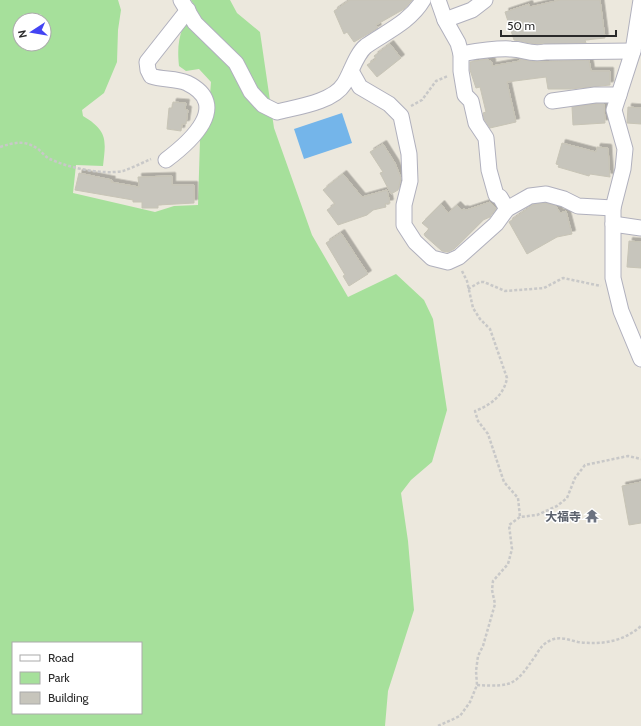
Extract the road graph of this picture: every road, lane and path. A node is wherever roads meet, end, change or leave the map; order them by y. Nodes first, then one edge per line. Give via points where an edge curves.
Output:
1 (423, 0) edge
2 (438, 0) edge
3 (485, 0) edge
4 (641, 0) edge
5 (184, 5) edge
6 (445, 20) junction
7 (633, 51) junction
8 (461, 54) junction
9 (351, 71) junction
10 (462, 71) junction
11 (619, 95) junction
12 (552, 101) dead end
13 (397, 112) junction
14 (0, 147) edge
15 (161, 158) joint
16 (613, 208) junction
17 (507, 209) junction
18 (613, 224) junction
19 (641, 228) edge
20 (459, 257) junction
21 (615, 285) junction
22 (468, 289) junction
23 (641, 359) edge
24 (641, 459) edge
25 (520, 517) junction
26 (641, 626) edge
27 (477, 685) junction
28 (438, 726) edge

1 - 9 street via 417,10 390,32 364,47
2 - 6 street
3 - 6 street via 472,10
4 - 7 street
5 - 9 street via 195,23 236,63 251,92 263,105 277,112 319,101 335,93 344,85
5 - 15 street via 147,62 148,70 151,76 186,83 204,96 208,105 204,120 183,147
6 - 8 street
7 - 8 street via 533,54 496,48
7 - 11 street
8 - 10 street
9 - 13 street via 360,86
10 - 13 path via 436,81 422,100
10 - 17 street via 465,95 470,101 476,123 486,138 489,170 496,195
11 - 12 street via 595,95
11 - 16 street via 614,110 625,149 623,169
13 - 20 street via 402,116 409,154 410,181 404,204 404,225 415,242 432,258 448,262
14 - 15 path via 27,142 48,158 60,163 79,169 100,171 122,171
16 - 17 street via 578,206 546,194 530,196
16 - 18 street
17 - 20 street via 496,224
18 - 19 street
18 - 21 street
20 - 22 path
21 - 22 path via 604,286 563,278 544,288 505,290 480,282
21 - 23 street via 621,310
22 - 25 path via 473,308 494,337 507,378 506,386 500,394 488,406 475,411 478,421 488,434 504,482 518,498
24 - 25 path via 628,456 585,465 575,478 567,498 557,506 537,515
25 - 27 path via 509,524 512,549 508,564 493,581 495,604 478,656
26 - 27 path via 629,635 600,644 553,639 543,644 516,681 506,686
27 - 28 path via 470,702 460,716

